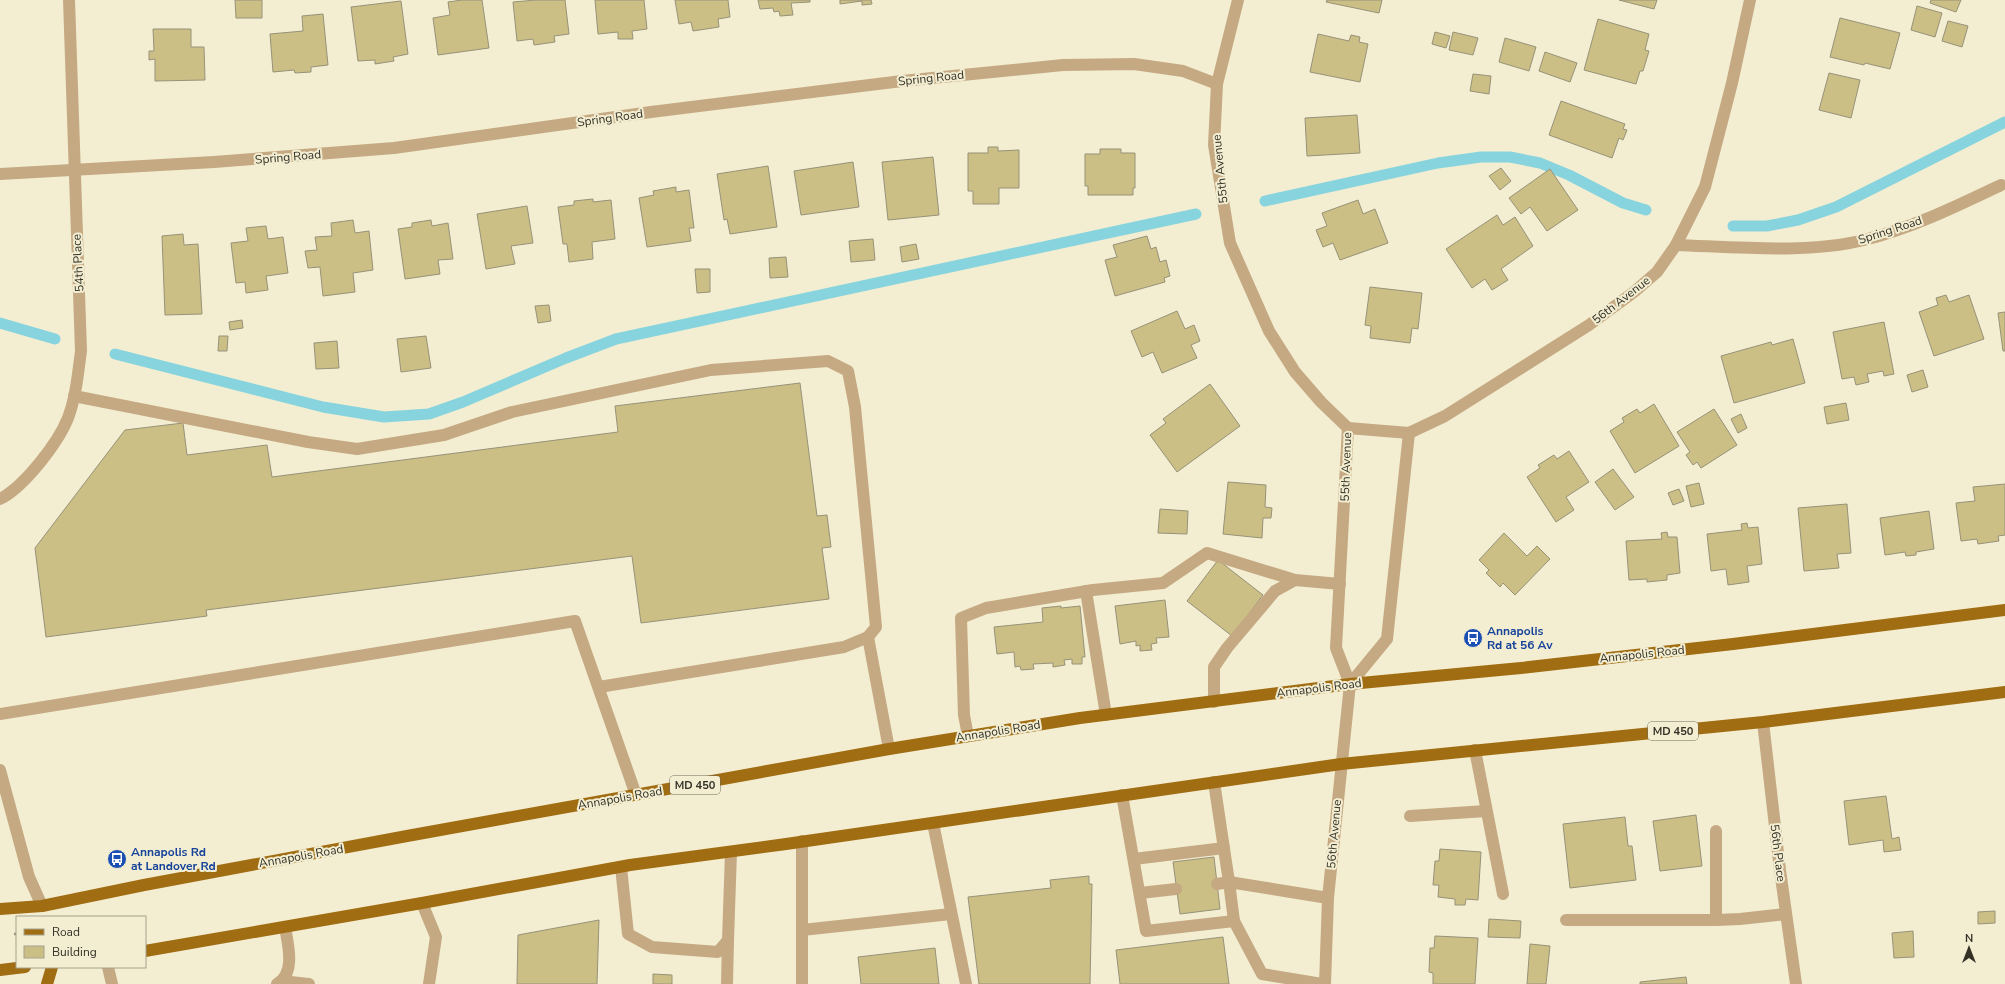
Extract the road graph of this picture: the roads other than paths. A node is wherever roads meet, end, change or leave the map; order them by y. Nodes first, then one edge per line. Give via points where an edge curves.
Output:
1 (69, 0) edge
2 (1238, 0) edge
3 (1750, 0) edge
4 (1217, 84) junction
5 (76, 171) junction
6 (0, 174) edge
7 (2001, 185) dead end
8 (1676, 245) junction
9 (74, 396) junction
10 (1348, 428) junction
11 (1409, 433) junction
12 (0, 499) edge
13 (1294, 580) junction
14 (1340, 584) junction
15 (1086, 591) junction
16 (2005, 610) edge
17 (868, 637) junction
18 (1350, 684) junction
19 (598, 687) junction
20 (2005, 692) edge
21 (1214, 702) junction
22 (0, 714) edge
23 (1106, 715) junction
24 (1763, 722) junction
25 (968, 736) junction
26 (889, 749) junction
27 (1475, 750) junction
28 (1341, 764) junction
29 (0, 770) edge
30 (1214, 782) junction
31 (636, 795) junction
32 (1122, 795) junction
33 (1486, 811) junction
34 (1410, 816) dead end
35 (933, 823) junction
36 (1716, 831) dead end
37 (802, 842) junction
38 (1224, 848) junction
39 (731, 852) junction
40 (1134, 859) junction
41 (621, 867) junction
42 (1229, 882) junction
43 (1217, 884) dead end
44 (1176, 889) dead end
45 (1140, 893) junction
46 (1502, 894) dead end
47 (1328, 898) junction
48 (422, 904) junction
49 (42, 906) junction
50 (0, 909) edge
51 (951, 914) junction
52 (1786, 914) junction
53 (1566, 920) dead end
54 (1716, 920) junction
55 (1234, 921) junction
56 (285, 927) junction
57 (802, 930) junction
58 (728, 940) junction
59 (146, 951) edge
60 (17, 968) edge
61 (52, 968) edge
62 (108, 968) edge
63 (0, 970) edge
64 (279, 983) edge
65 (47, 984) edge
66 (112, 984) edge
67 (308, 984) edge
68 (429, 984) edge
69 (727, 984) edge
70 (802, 984) edge
71 (966, 984) edge
72 (1323, 984) edge
73 (1796, 984) edge

1 - 5 street, 54th Place
2 - 4 street, 55th Avenue
3 - 8 street, 56th Avenue via 1706,186
4 - 5 street, Spring Road via 1183,71 1134,64 1062,66 902,81 651,112 394,148
4 - 10 street, 55th Avenue via 1214,145 1230,243 1269,331 1295,372
5 - 6 street, Spring Road
5 - 9 street, 54th Place via 81,351
7 - 8 street, Spring Road via 1905,227 1863,240 1816,247
8 - 11 street, 56th Avenue via 1657,272 1589,325 1445,416
9 - 12 street, 54th Place via 68,418 45,458 10,494
9 - 17 street via 308,442 357,449 444,435 512,412 711,370 828,361 848,371 855,407 876,627
10 - 11 street, 56th Avenue
10 - 14 street, 55th Avenue
11 - 18 street via 1387,640
13 - 14 street
13 - 15 street via 1207,553 1163,583
13 - 21 street via 1275,591 1214,667
14 - 18 street, 55th Avenue via 1336,648
15 - 23 street
15 - 25 street via 986,608 961,618 964,715
16 - 18 main road, Annapolis Road / MD 450 via 1717,646
17 - 19 street via 844,647
17 - 26 street
18 - 21 main road, Annapolis Road / MD 450
18 - 28 street, 56th Avenue
19 - 22 street via 576,621
19 - 31 street
20 - 24 main road, MD 450
21 - 23 main road, Annapolis Road / MD 450
23 - 25 main road, Annapolis Road / MD 450
24 - 27 main road, MD 450
24 - 52 street, 56th Place
25 - 26 main road, Annapolis Road / MD 450
26 - 31 main road, Annapolis Road / MD 450
27 - 28 main road, MD 450
27 - 33 street
28 - 30 main road, MD 450
28 - 47 street, 56th Avenue
29 - 49 street via 29,878
30 - 32 main road, MD 450
30 - 38 street
31 - 49 main road, Annapolis Road / MD 450
32 - 35 main road, MD 450
32 - 40 street
33 - 34 street
33 - 46 street
35 - 37 main road, MD 450
35 - 51 street
36 - 54 street
37 - 39 main road, MD 450
37 - 57 street
38 - 40 street
38 - 42 street
39 - 41 main road, MD 450
39 - 58 street
40 - 45 street
41 - 48 main road, MD 450
41 - 58 street via 628,934 652,947 718,952
42 - 43 street
42 - 47 street
42 - 55 street
44 - 45 street
45 - 55 street via 1146,931
47 - 72 street, 56th Avenue
48 - 56 main road, MD 450
48 - 68 street via 436,936
49 - 50 main road, Annapolis Road / MD 450
51 - 57 street
51 - 71 street
52 - 54 street
52 - 73 street, 56th Place
53 - 54 street
55 - 72 street via 1262,974
56 - 59 main road, MD 450
56 - 64 street via 290,961
57 - 70 street
58 - 69 street
60 - 63 main road
61 - 65 main road
62 - 66 street
64 - 67 street

